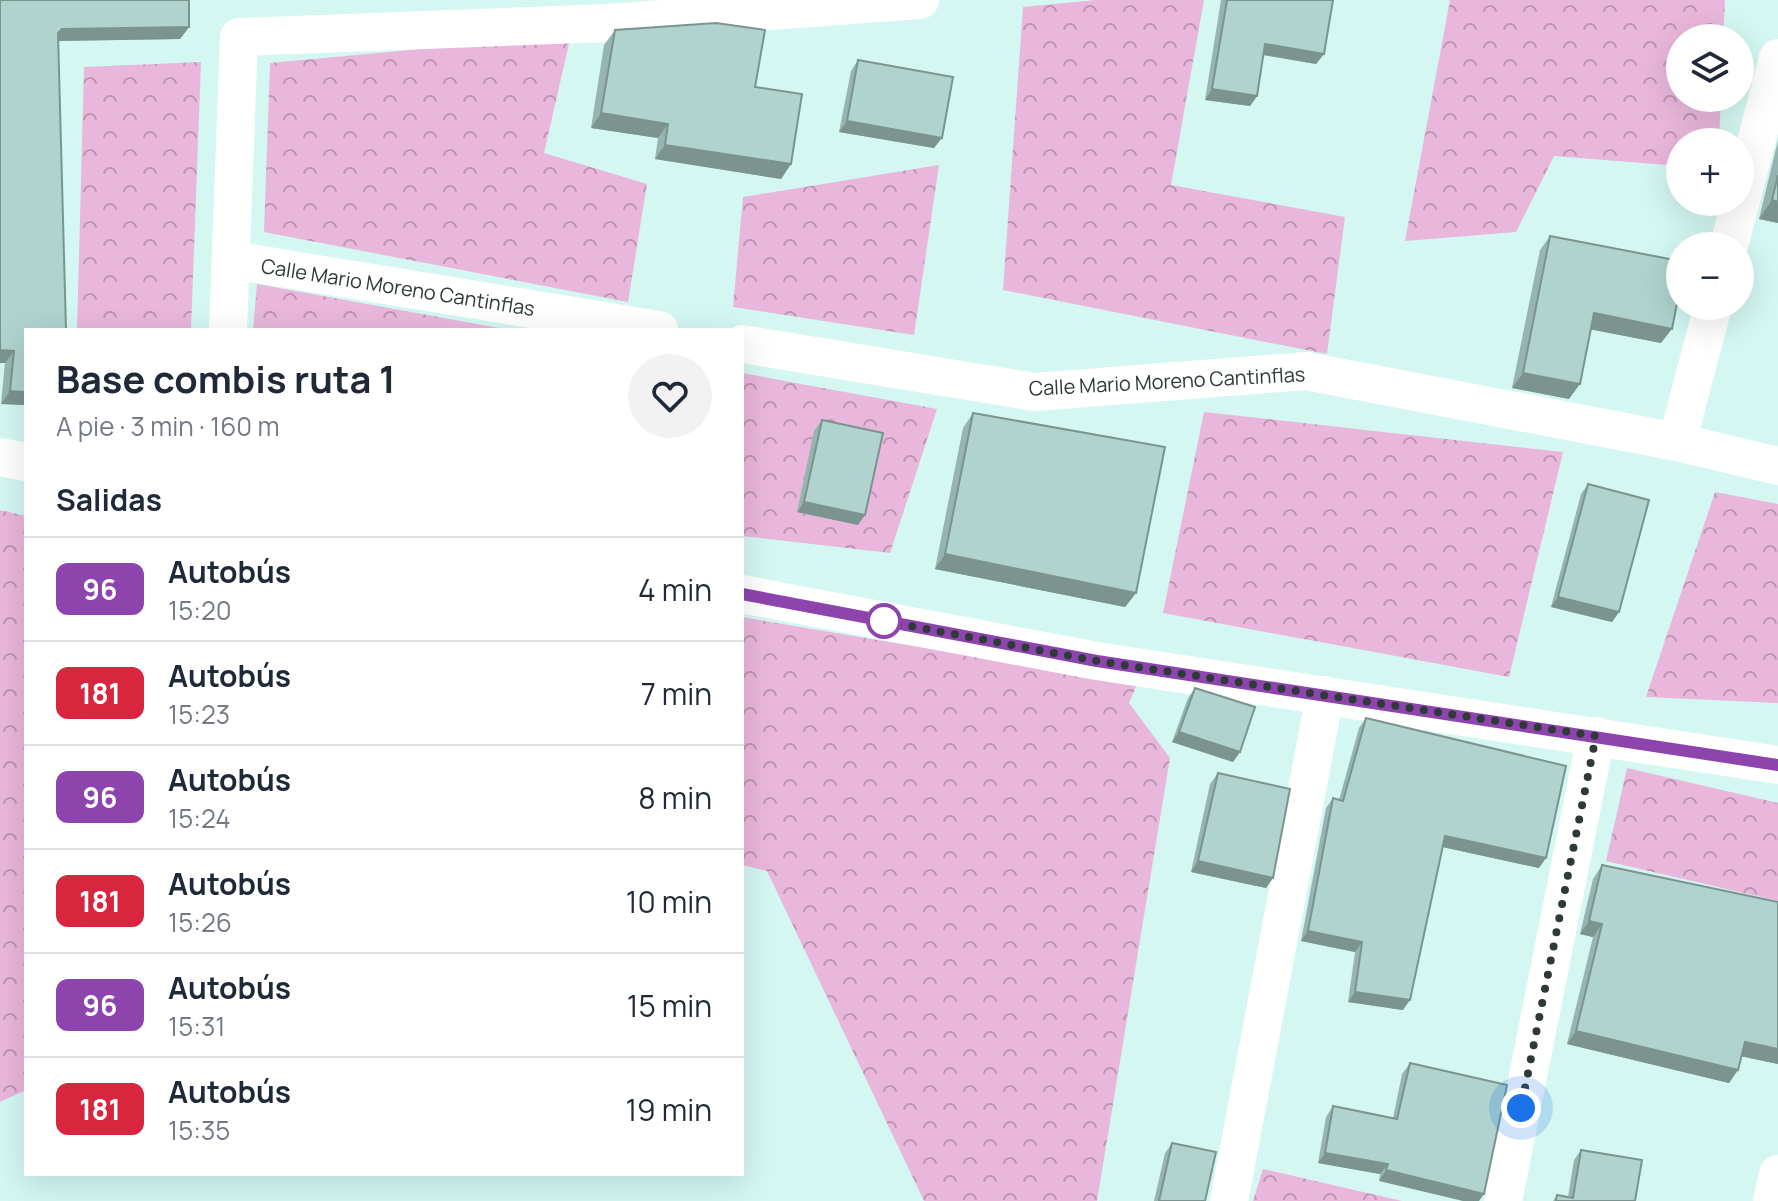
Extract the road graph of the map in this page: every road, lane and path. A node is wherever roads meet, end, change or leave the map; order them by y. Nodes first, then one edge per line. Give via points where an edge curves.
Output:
1 (920, 0) edge
2 (1778, 58) edge
3 (1733, 232) edge
4 (232, 260) junction
5 (1709, 320) edge
6 (228, 328) edge
7 (647, 328) edge
8 (744, 344) edge
9 (1677, 442) junction
10 (0, 457) edge
11 (24, 462) edge
12 (1778, 466) edge
13 (744, 594) edge
14 (1325, 695) junction
15 (1596, 736) junction
16 (1778, 765) edge
17 (1778, 1174) edge
18 (1229, 1201) edge
19 (1503, 1201) edge
20 (1772, 1201) edge

1 - 4 street via 608,23 239,37
2 - 3 street
4 - 6 street
4 - 7 street, Calle Mario Moreno Cantinflas
5 - 9 street
8 - 9 street, Calle Mario Moreno Cantinflas via 1035,392 1306,371
9 - 12 street, Calle Mario Moreno Cantinflas
10 - 11 street
13 - 14 street via 1097,661
14 - 15 street
14 - 18 street
15 - 16 street
15 - 19 street
17 - 20 street

